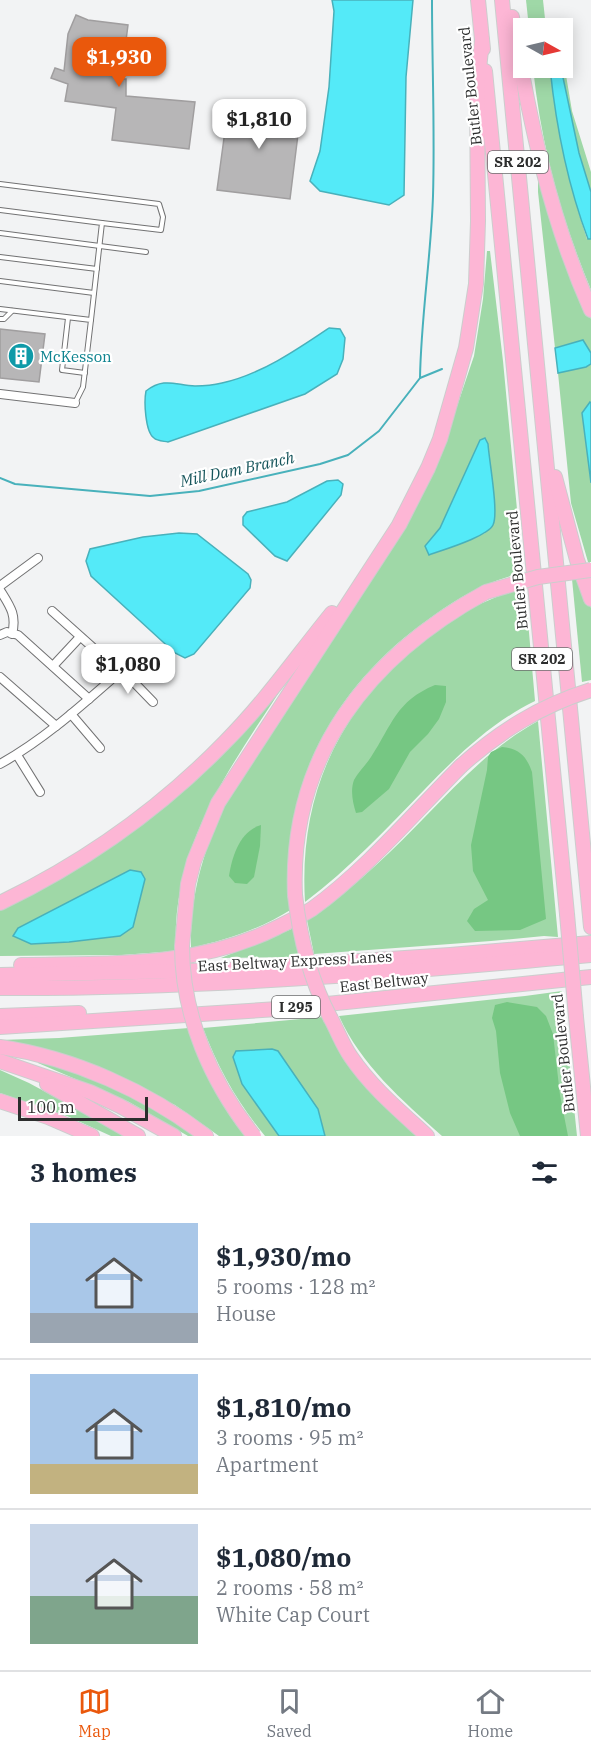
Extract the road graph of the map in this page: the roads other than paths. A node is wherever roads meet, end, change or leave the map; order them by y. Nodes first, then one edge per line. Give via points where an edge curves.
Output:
1 (478, 0) edge
2 (502, 0) edge
3 (509, 0) edge
4 (482, 40) junction
5 (0, 184) edge
6 (0, 210) edge
7 (102, 224) junction
8 (0, 234) edge
9 (100, 246) junction
10 (146, 252) dead end
11 (0, 257) edge
12 (97, 269) junction
13 (0, 282) edge
14 (94, 293) junction
15 (0, 309) edge
16 (591, 309) edge
17 (12, 310) junction
18 (68, 318) junction
19 (0, 319) edge
20 (91, 320) junction
21 (85, 373) junction
22 (0, 394) edge
23 (75, 403) joint
24 (544, 434) junction
25 (383, 551) junction
26 (38, 558) dead end
27 (591, 570) edge
28 (0, 588) edge
29 (591, 599) edge
30 (52, 611) dead end
31 (12, 634) junction
32 (0, 635) edge
33 (80, 637) junction
34 (109, 662) dead end
35 (53, 666) junction
36 (0, 677) edge
37 (591, 690) edge
38 (89, 699) junction
39 (153, 702) dead end
40 (71, 714) junction
41 (56, 726) junction
42 (100, 748) dead end
43 (17, 755) junction
44 (0, 764) edge
45 (40, 792) dead end
46 (0, 903) edge
47 (591, 927) edge
48 (591, 943) edge
49 (591, 955) edge
50 (0, 969) edge
51 (0, 975) edge
52 (591, 977) edge
53 (0, 988) edge
54 (278, 1008) junction
55 (0, 1016) edge
56 (0, 1027) edge
57 (0, 1047) edge
58 (0, 1061) edge
59 (24, 1071) junction
60 (0, 1101) edge
61 (93, 1136) edge
62 (138, 1136) edge
63 (174, 1136) edge
64 (206, 1136) edge
65 (254, 1136) edge
66 (427, 1136) edge
67 (588, 1136) edge

1 - 4 highway, Butler Boulevard / SR 202
2 - 24 highway, SR 202
3 - 16 highway via 543,172
4 - 25 highway via 477,89 478,253 466,348 440,439
4 - 67 highway, Butler Boulevard / SR 202, bridge
5 - 7 lane via 159,204 163,217 161,230
6 - 7 lane
7 - 9 lane
8 - 9 lane
9 - 10 lane
9 - 12 lane
11 - 12 lane
12 - 14 lane
13 - 14 lane
14 - 20 lane
15 - 17 lane
17 - 18 lane
17 - 19 lane
18 - 20 lane
18 - 21 lane via 62,370
20 - 21 lane
21 - 23 lane
22 - 23 street
24 - 29 highway via 569,533
24 - 47 highway, SR 202
25 - 46 highway via 247,719 206,761 150,810 90,853
25 - 65 highway, bridge via 218,802 194,861 184,909 185,989 216,1080
26 - 28 street
27 - 66 highway, bridge via 538,577 486,592 458,607 402,648 375,674 345,714 322,755 303,808 294,867 295,895 311,975 331,1020 362,1072
28 - 31 street via 12,610
30 - 33 street
31 - 32 street
31 - 35 street
33 - 34 street
33 - 35 street
35 - 38 street
36 - 41 street
37 - 50 highway, bridge via 521,720 487,744 335,890 310,910 257,937 216,951 163,961 16,965
38 - 39 street via 122,670
38 - 40 street
40 - 41 street
40 - 42 street
41 - 43 street
43 - 44 street
43 - 45 street
48 - 51 highway, East Beltway via 225,970
49 - 53 highway, East Beltway Express Lanes / I 295 via 226,982
52 - 54 highway, East Beltway / I 295
54 - 55 highway, I 295
54 - 56 highway, East Beltway / I 295
57 - 64 highway via 101,1076 153,1101
58 - 59 highway
59 - 62 highway
59 - 63 highway via 90,1092
60 - 61 highway

